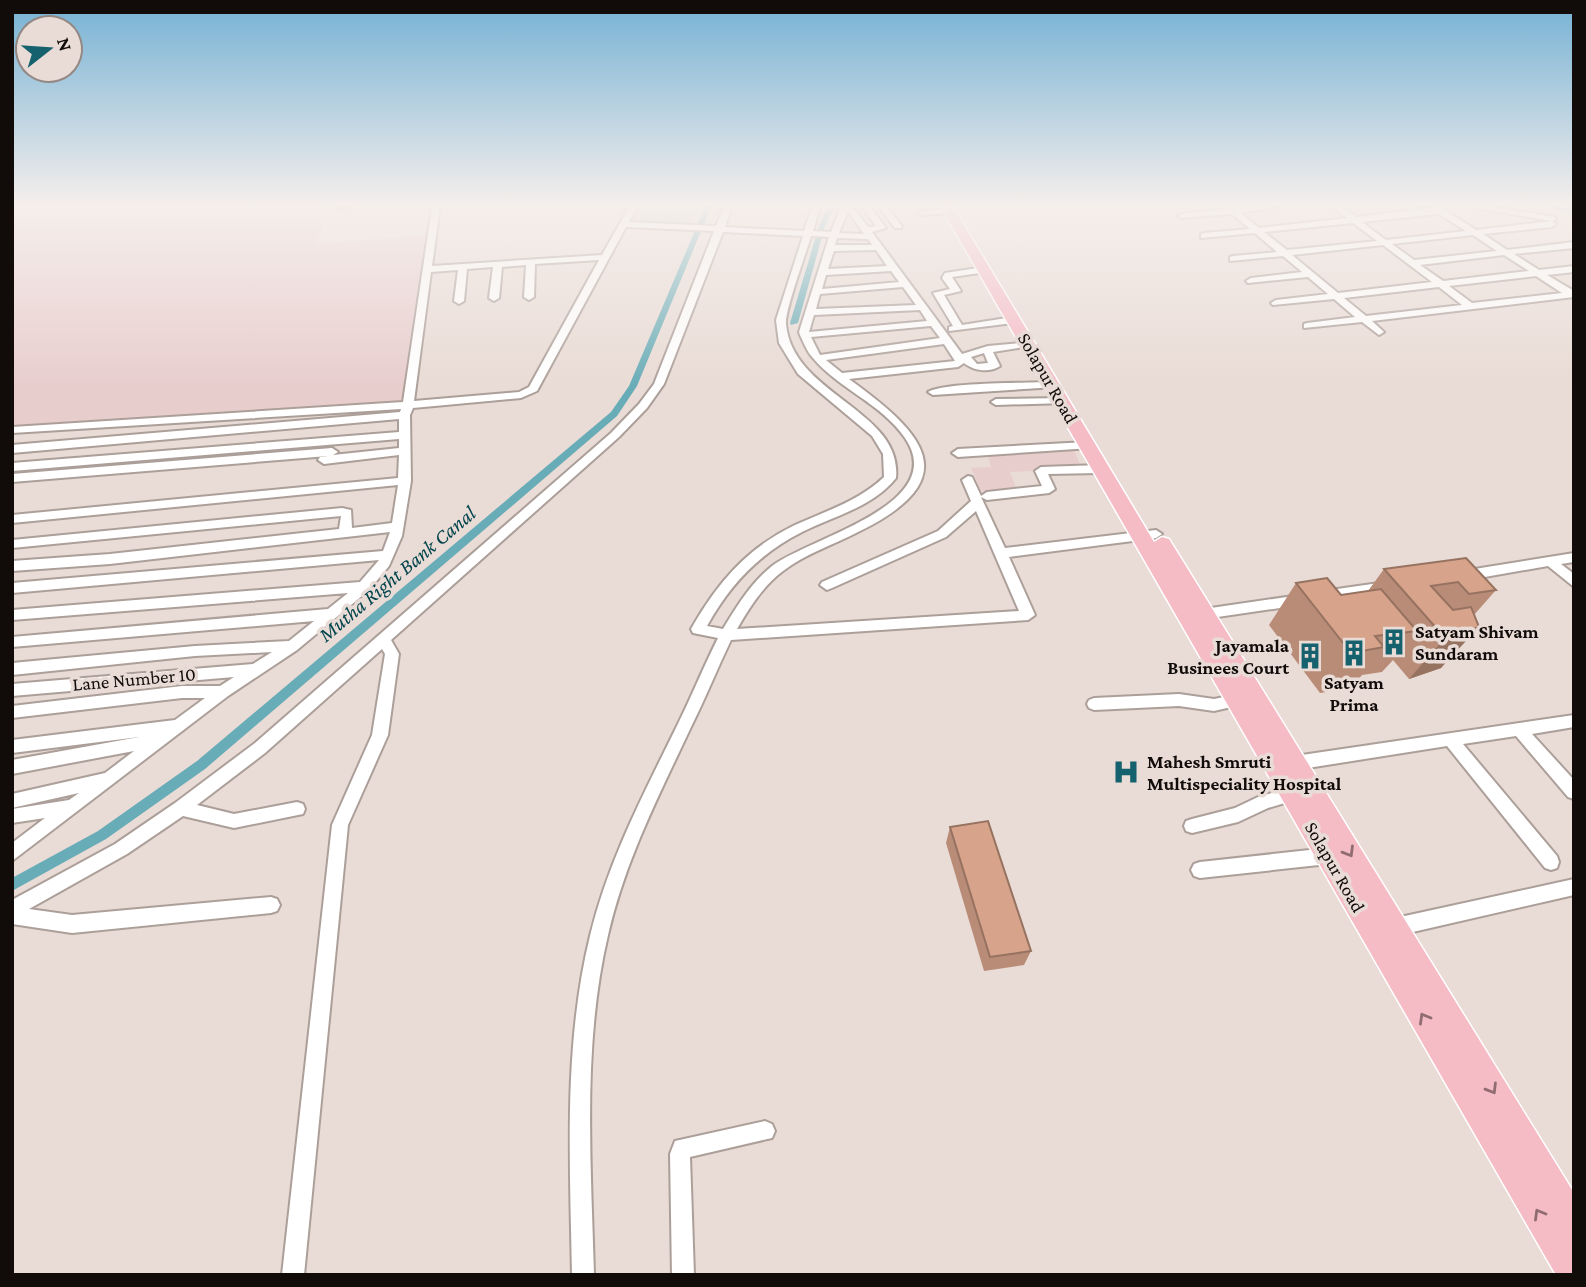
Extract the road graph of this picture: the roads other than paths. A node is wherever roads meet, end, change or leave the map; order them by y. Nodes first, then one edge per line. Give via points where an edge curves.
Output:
1 (451, 267) edge
2 (463, 267) edge
3 (498, 267) edge
4 (531, 267) edge
5 (600, 267) edge
6 (703, 267) edge
7 (799, 267) edge
8 (857, 267) edge
9 (894, 267) edge
10 (982, 267) edge
11 (987, 267) edge
12 (1301, 267) edge
13 (1417, 267) edge
14 (1527, 267) edge
15 (429, 269) joint
16 (824, 269) joint
17 (1574, 269) edge
18 (984, 270) junction
19 (1537, 273) junction
20 (1310, 274) junction
21 (1251, 281) dead end
22 (907, 284) junction
23 (1440, 284) junction
24 (816, 292) junction
25 (1573, 295) edge
26 (1336, 296) junction
27 (529, 297) dead end
28 (495, 298) dead end
29 (459, 301) dead end
30 (1276, 303) dead end
31 (1470, 306) junction
32 (923, 307) junction
33 (811, 312) junction
34 (1364, 319) junction
35 (1013, 320) junction
36 (1307, 326) dead end
37 (959, 328) junction
38 (941, 331) junction
39 (832, 332) junction
40 (1379, 332) dead end
41 (805, 335) junction
42 (926, 342) junction
43 (1027, 344) junction
44 (987, 350) dead end
45 (845, 354) junction
46 (818, 358) junction
47 (933, 367) junction
48 (859, 375) junction
49 (838, 377) junction
50 (933, 392) dead end
51 (1057, 393) junction
52 (996, 402) dead end
53 (406, 410) junction
54 (129, 423) junction
55 (12, 430) edge
56 (406, 435) junction
57 (119, 440) junction
58 (1087, 446) junction
59 (12, 449) edge
60 (406, 451) junction
61 (332, 452) dead end
62 (958, 453) dead end
63 (12, 467) edge
64 (1100, 469) junction
65 (12, 478) edge
66 (145, 478) dead end
67 (968, 480) dead end
68 (404, 481) junction
69 (982, 499) junction
70 (12, 519) edge
71 (397, 527) junction
72 (345, 533) junction
73 (1148, 535) junction
74 (49, 541) junction
75 (12, 544) edge
76 (1003, 553) junction
77 (389, 555) junction
78 (1574, 557) edge
79 (1550, 561) junction
80 (38, 564) junction
81 (12, 566) edge
82 (1568, 570) edge
83 (1442, 579) edge
84 (1574, 583) edge
85 (1407, 584) edge
86 (827, 585) dead end
87 (364, 587) junction
88 (12, 588) edge
89 (330, 614) junction
90 (1204, 614) junction
91 (12, 615) edge
92 (727, 635) junction
93 (384, 640) junction
94 (12, 642) edge
95 (292, 646) junction
96 (12, 669) edge
97 (255, 670) junction
98 (50, 686) junction
99 (12, 690) edge
100 (223, 692) junction
101 (1239, 700) junction
102 (1094, 704) dead end
103 (38, 709) junction
104 (12, 712) edge
105 (1574, 721) edge
106 (178, 725) junction
107 (1519, 729) junction
108 (158, 740) junction
109 (1451, 740) junction
110 (12, 747) edge
111 (1294, 763) junction
112 (12, 767) edge
113 (109, 779) junction
114 (1574, 792) edge
115 (1292, 794) junction
116 (12, 801) edge
117 (75, 806) junction
118 (181, 808) junction
119 (297, 809) dead end
120 (12, 816) edge
121 (1192, 826) dead end
122 (12, 853) edge
123 (1328, 856) junction
124 (1551, 862) dead end
125 (1200, 870) dead end
126 (1574, 887) edge
127 (271, 905) dead end
128 (12, 909) edge
129 (12, 915) edge
130 (1383, 929) junction
131 (765, 1131) dead end
132 (1574, 1224) edge
133 (1574, 1273) edge
134 (293, 1275) edge
135 (583, 1275) edge
136 (683, 1275) edge

1 - 15 street
2 - 29 street
3 - 28 street
4 - 27 street
5 - 53 street via 556,351 528,393
6 - 93 street via 659,384 643,406
7 - 92 street via 781,320 784,343 802,372 884,444 890,455 890,478 864,500 785,535 750,559 719,591 698,629
8 - 16 street
9 - 22 street
10 - 18 highway, Solapur Road
11 - 73 highway, Solapur Road
12 - 20 street
13 - 23 street
14 - 19 street
15 - 53 street
16 - 24 street
17 - 19 street
18 - 35 highway, Solapur Road
18 - 37 street via 948,275 956,291 938,293
19 - 23 street
19 - 25 street
20 - 21 street
20 - 26 street
22 - 24 street
22 - 32 street
23 - 26 street
23 - 31 street
24 - 33 street
25 - 31 street
26 - 30 street
26 - 34 street
31 - 34 street
32 - 33 street
32 - 38 street
33 - 41 street
34 - 36 street
34 - 40 street
35 - 37 street
35 - 43 highway, Solapur Road
37 - 38 street
38 - 39 street
38 - 42 street
38 - 47 street via 960,362
39 - 41 street
39 - 45 street
41 - 46 street
42 - 45 street
42 - 47 street via 934,357 930,358
43 - 44 street
43 - 51 highway, Solapur Road
45 - 46 street
45 - 48 street
46 - 49 street
47 - 48 street
48 - 49 street
49 - 92 street via 892,417 912,440 920,457 918,477 910,492 886,514 802,551 771,574
50 - 51 street
51 - 52 street
51 - 58 highway, Solapur Road
53 - 54 street
53 - 56 street
53 - 57 street
54 - 55 street
54 - 57 street
56 - 60 street
56 - 63 street
57 - 59 street
58 - 62 street
58 - 64 highway, Solapur Road
60 - 66 street
60 - 68 street
61 - 65 street
64 - 69 street via 1041,471 1049,489
64 - 73 highway, Solapur Road
67 - 69 street
68 - 70 street
68 - 71 street
69 - 76 street
69 - 86 street via 942,534
71 - 72 street
71 - 77 street
72 - 74 street via 346,513 342,512
72 - 80 street
73 - 76 street
73 - 90 highway, Solapur Road
73 - 101 highway, Solapur Road
74 - 75 street
74 - 80 street
76 - 92 street via 1028,615
77 - 87 street
77 - 88 street
78 - 79 street
79 - 82 street
79 - 83 street
80 - 81 street
82 - 84 street
85 - 90 street
87 - 89 street
87 - 91 street
89 - 94 street
89 - 95 street
90 - 111 highway, Solapur Road
92 - 135 street via 611,890 596,954 583,1032
93 - 118 street via 260,748
93 - 134 street via 391,654 380,735 340,825
95 - 96 street
95 - 97 street
97 - 98 street, Lane Number 10
97 - 100 street
98 - 99 street, Lane Number 10
98 - 103 street
100 - 103 street via 182,692
100 - 106 street
101 - 102 street via 1214,705 1179,700
101 - 115 highway, Solapur Road
103 - 104 street
105 - 107 street
106 - 108 street
106 - 110 street
107 - 109 street
107 - 114 street
108 - 112 street
108 - 113 street
109 - 111 street
109 - 124 street
111 -> 130 highway, Solapur Road
113 - 116 street
113 - 117 street
115 - 121 street
115 - 123 highway, Solapur Road
117 - 120 street
117 - 122 street
118 - 119 street via 234,821
118 - 128 street via 121,849
123 - 125 street
123 - 130 highway, Solapur Road
126 - 130 street
127 - 129 street via 72,924
130 -> 132 highway, Solapur Road
133 -> 130 highway, Solapur Road
131 - 136 street via 682,1148

